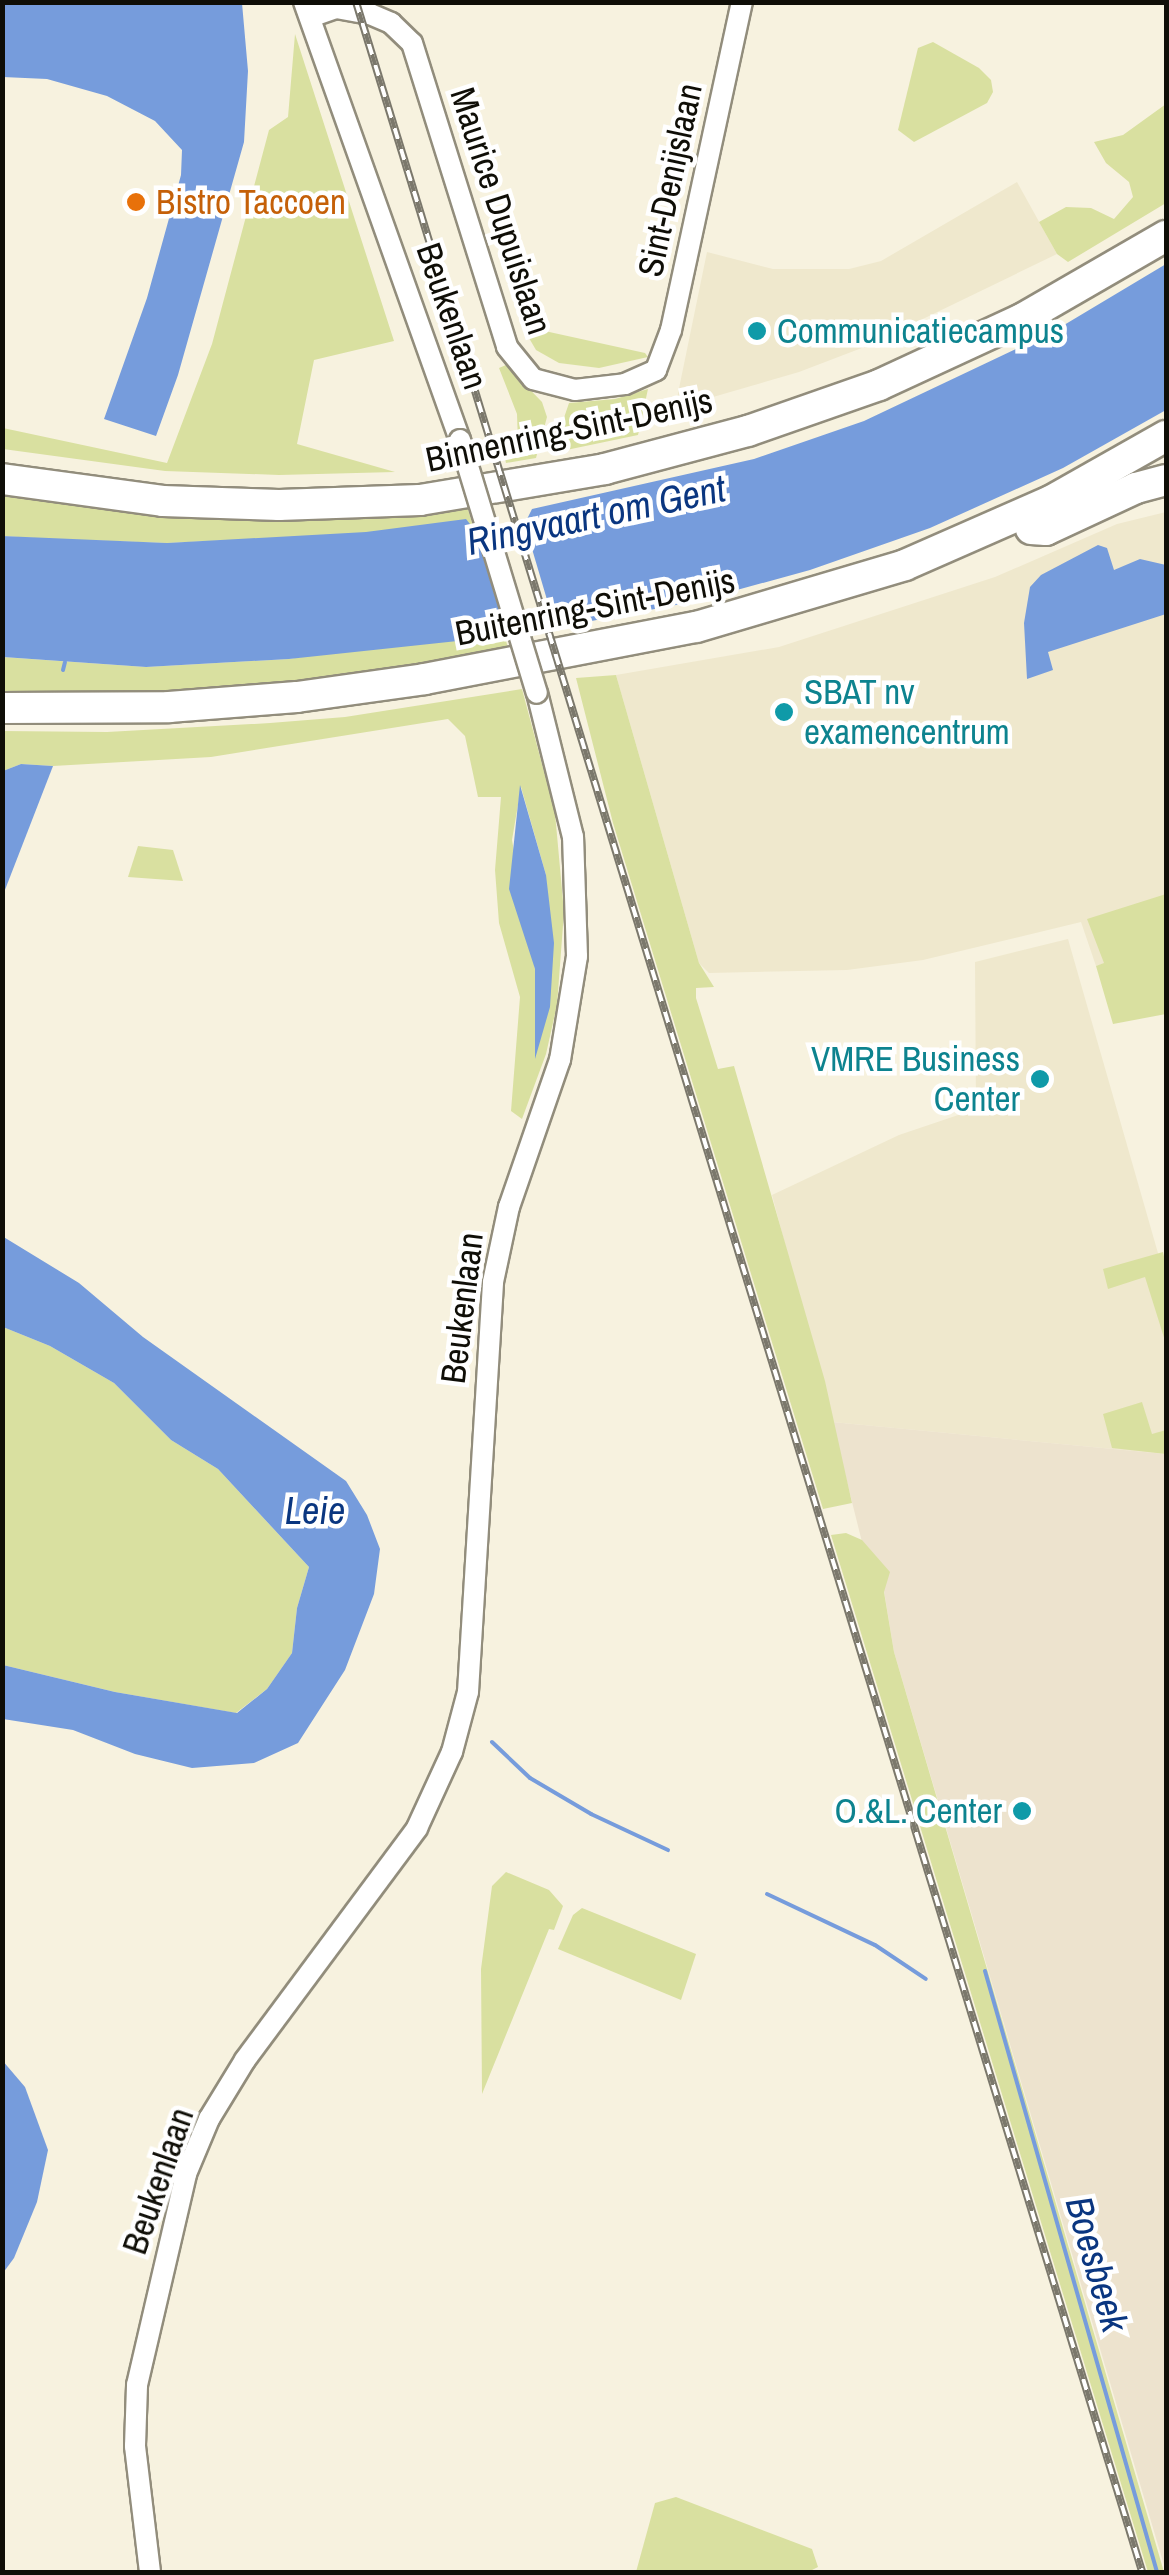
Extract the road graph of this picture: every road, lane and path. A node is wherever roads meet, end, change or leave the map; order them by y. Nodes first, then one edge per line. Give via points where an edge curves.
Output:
1 (742, 2) edge
2 (307, 10) edge
3 (1166, 236) edge
4 (656, 370) joint
5 (1166, 436) edge
6 (1166, 457) edge
7 (2, 479) edge
8 (1166, 480) edge
9 (1031, 529) junction
10 (370, 688) junction
11 (2, 708) edge
12 (150, 2572) edge

1 - 4 street, Sint-Denijslaan via 671,330
2 - 4 street, Maurice Dupuislaan via 370,14 412,43 501,333 523,371 545,385 575,390 625,384
2 - 12 street, Beukenlaan, bridge via 460,440 537,693 573,837 578,956 560,1060 509,1207 493,1282 468,1692 447,1765 417,1828 245,2060 186,2174 137,2386 135,2446
3 - 7 highway, Binnenring-Sint-Denijs via 1022,320 879,385 748,431 604,469 420,500 279,504 163,501
5 - 10 highway, Buitenring-Sint-Denijs via 983,533 836,589 653,637
6 - 9 highway
8 - 9 highway via 1046,530
9 - 10 highway via 899,585 749,629 424,694 386,699
10 - 11 highway, Buitenring-Sint-Denijs via 169,707

